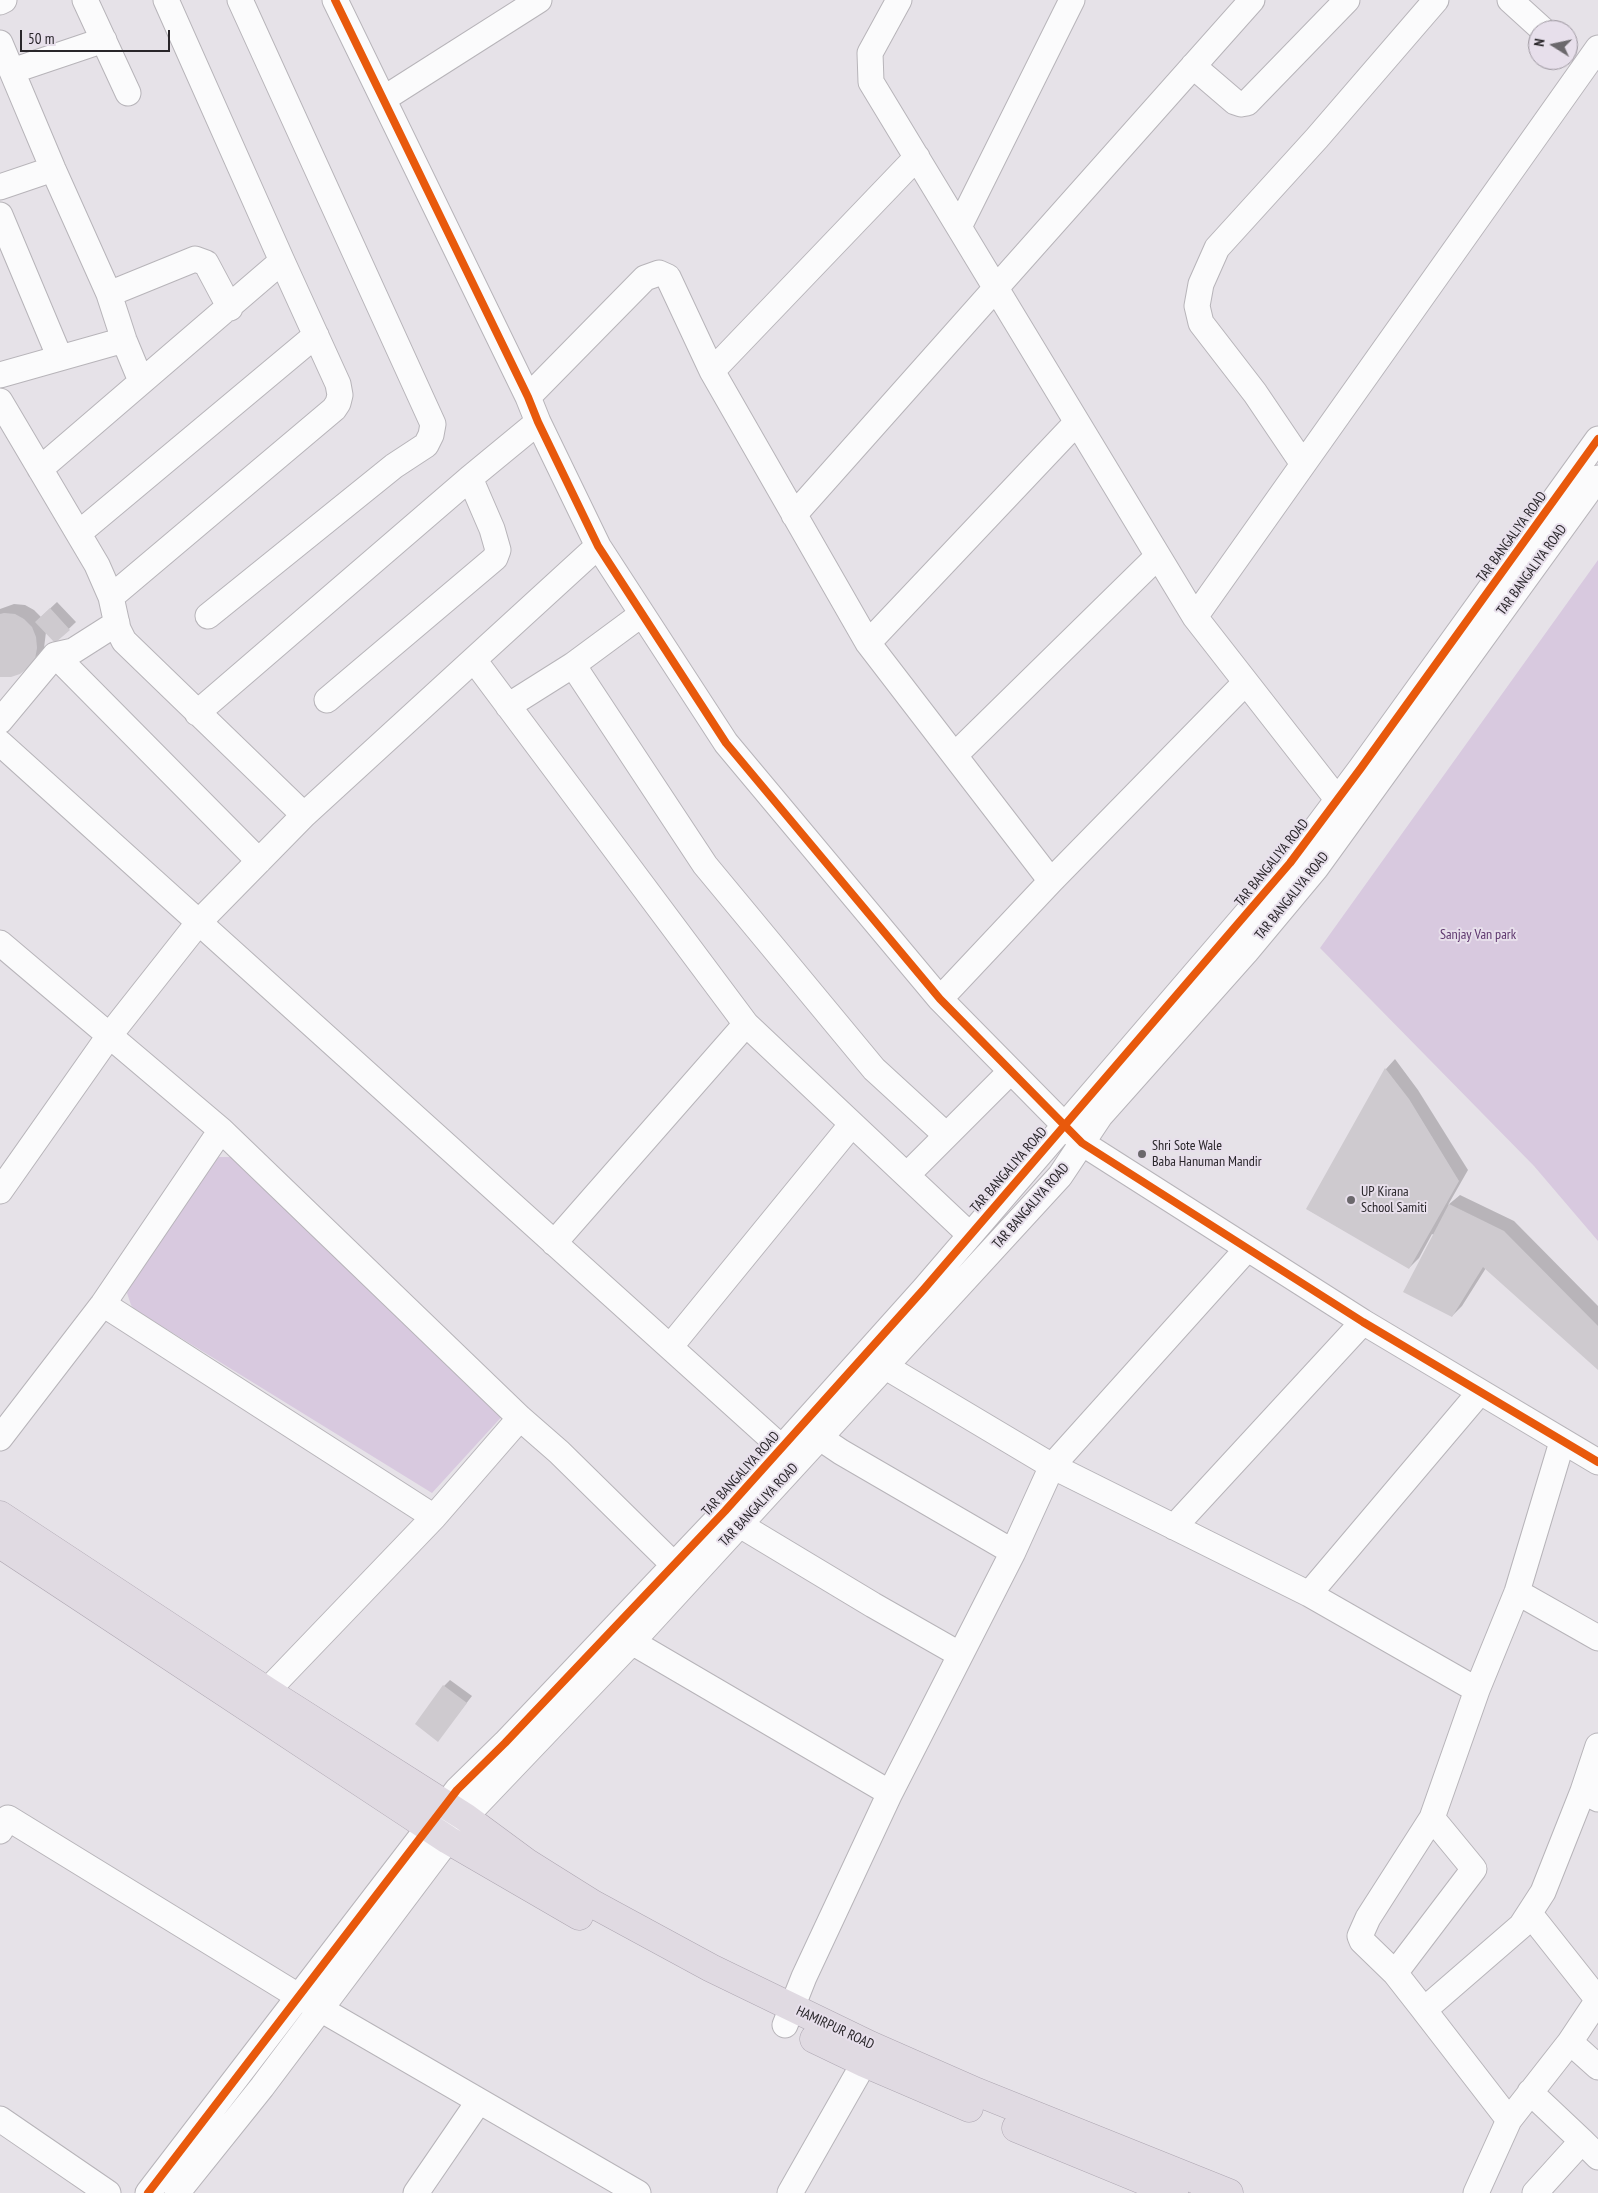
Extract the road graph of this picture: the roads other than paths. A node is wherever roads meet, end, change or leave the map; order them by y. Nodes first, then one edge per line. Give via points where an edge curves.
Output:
1 (4, 0) edge
2 (85, 0) edge
3 (166, 0) edge
4 (240, 0) edge
5 (336, 0) edge
6 (899, 0) edge
7 (1072, 0) edge
8 (1252, 0) edge
9 (1347, 0) edge
10 (1436, 0) edge
11 (1510, 0) edge
12 (0, 2) edge
13 (528, 3) edge
14 (1531, 20) edge
15 (104, 40) junction
16 (0, 43) edge
17 (1583, 56) edge
18 (1193, 66) junction
19 (12, 71) junction
20 (128, 93) dead end
21 (385, 98) junction
22 (917, 157) junction
23 (53, 169) junction
24 (0, 187) edge
25 (0, 214) edge
26 (959, 227) junction
27 (282, 261) junction
28 (997, 289) junction
29 (110, 294) junction
30 (230, 308) junction
31 (316, 335) junction
32 (124, 340) junction
33 (60, 358) junction
34 (712, 372) junction
35 (0, 375) edge
36 (141, 381) junction
37 (528, 397) junction
38 (0, 401) edge
39 (538, 422) junction
40 (1078, 422) junction
41 (1598, 439) edge
42 (1303, 464) junction
43 (40, 469) junction
44 (470, 478) junction
45 (1598, 478) edge
46 (794, 515) junction
47 (79, 533) junction
48 (598, 546) junction
49 (1158, 556) junction
50 (111, 597) junction
51 (642, 614) junction
52 (208, 616) dead end
53 (1195, 617) junction
54 (117, 623) junction
55 (868, 643) junction
56 (55, 655) junction
57 (474, 660) junction
58 (573, 665) junction
59 (1246, 684) junction
60 (327, 700) dead end
61 (1424, 700) junction
62 (508, 706) junction
63 (197, 713) junction
64 (0, 721) edge
65 (0, 743) edge
66 (954, 755) junction
67 (1345, 810) junction
68 (304, 815) junction
69 (259, 861) junction
70 (1051, 881) junction
71 (199, 922) junction
72 (0, 943) edge
73 (940, 999) junction
74 (746, 1024) junction
75 (109, 1036) junction
76 (1012, 1071) junction
77 (852, 1124) junction
78 (1065, 1124) junction
79 (221, 1130) junction
80 (946, 1135) junction
81 (1082, 1143) junction
82 (906, 1175) junction
83 (0, 1191) edge
84 (970, 1235) junction
85 (554, 1243) junction
86 (1247, 1249) junction
87 (103, 1304) junction
88 (1363, 1322) junction
89 (670, 1347) junction
90 (886, 1366) junction
91 (1480, 1392) junction
92 (520, 1418) junction
93 (811, 1432) junction
94 (0, 1438) edge
95 (1562, 1442) junction
96 (790, 1455) junction
97 (1598, 1462) edge
98 (1052, 1466) junction
99 (0, 1514) edge
100 (434, 1517) junction
101 (740, 1525) junction
102 (1174, 1527) junction
103 (0, 1544) edge
104 (1012, 1552) junction
105 (674, 1565) junction
106 (1517, 1592) junction
107 (1309, 1594) junction
108 (651, 1605) junction
109 (1598, 1638) edge
110 (632, 1642) junction
111 (959, 1654) junction
112 (1478, 1690) junction
113 (267, 1691) junction
114 (1598, 1746) edge
115 (890, 1793) junction
116 (1591, 1795) edge
117 (455, 1811) junction
118 (1432, 1818) junction
119 (3, 1820) edge
120 (438, 1833) junction
121 (1530, 1914) junction
122 (1395, 1974) junction
123 (1598, 2000) edge
124 (309, 2003) junction
125 (1424, 2010) junction
126 (788, 2016) junction
127 (1570, 2042) junction
128 (867, 2054) junction
129 (1598, 2067) edge
130 (1530, 2092) junction
131 (480, 2101) junction
132 (0, 2119) edge
133 (1509, 2120) junction
134 (1590, 2149) edge
135 (108, 2193) edge
136 (148, 2193) edge
137 (177, 2193) edge
138 (416, 2193) edge
139 (638, 2193) edge
140 (790, 2193) edge
141 (1174, 2193) edge
142 (1229, 2193) edge
143 (1476, 2193) edge
144 (1535, 2193) edge

1 - 12 street
2 - 15 street
3 - 27 street
4 - 52 street via 434,424 426,445 394,466
5 - 21 street
6 - 22 street via 870,52 871,82
7 - 26 street
8 - 18 street
9 - 18 street via 1247,103 1235,102
10 - 42 street via 1217,248 1200,284 1197,306 1202,323
11 - 14 street
13 - 21 street
15 - 19 street
15 - 20 street
16 - 19 street
17 - 42 street
18 - 28 street
19 - 23 street
21 - 37 street
22 - 26 street
22 - 34 street
23 - 24 street
23 - 29 street
25 - 33 street
26 - 28 street
27 - 30 street
27 - 31 street
28 - 40 street
28 - 46 street
29 - 30 street via 195,259 206,263
29 - 32 street
30 - 36 street
31 - 47 street
31 - 50 street via 338,384 340,395 334,409
32 - 33 street
32 - 36 street
33 - 35 street
34 - 37 street via 668,276 659,273 645,278
34 - 46 street
36 - 43 street
37 - 39 street
38 - 43 street
39 - 44 street
39 - 48 street
40 - 49 street
40 - 55 street
41 - 61 street, TAR BANGALIYA ROAD
42 - 53 street
43 - 47 street
44 - 60 street via 492,529 498,550 495,558
44 - 63 street
45 - 61 street, TAR BANGALIYA ROAD
46 - 55 street
47 - 50 street via 98,565
48 - 51 street
48 - 57 street
49 - 53 street
49 - 66 street
50 - 54 street
51 - 58 street
51 - 73 street via 726,743
53 - 59 street
54 - 56 street via 73,652
54 - 63 street via 124,641
55 - 66 street
56 - 64 street
56 - 69 street
57 - 62 street
57 - 68 street
58 - 62 street
58 - 80 street via 705,865 874,1069
59 - 67 street
59 - 70 street
61 - 67 street, TAR BANGALIYA ROAD
62 - 74 street
63 - 68 street
65 - 71 street
66 - 70 street
67 - 78 street, TAR BANGALIYA ROAD via 1290,863
67 - 81 street, TAR BANGALIYA ROAD via 1316,868 1100,1116
68 - 69 street
69 - 71 street
70 - 73 street
71 - 75 street
71 - 85 street
72 - 75 street
73 - 76 street
74 - 77 street
74 - 85 street
75 - 79 street
75 - 83 street
76 - 78 street
76 - 80 street
77 - 82 street
77 - 89 street
78 - 81 street
78 - 84 street, TAR BANGALIYA ROAD
79 - 87 street
79 - 92 street
80 - 82 street
81 - 86 street
81 - 90 street, TAR BANGALIYA ROAD via 1060,1176
82 - 84 street
84 - 93 street, TAR BANGALIYA ROAD
85 - 89 street
86 - 88 street
86 - 98 street
87 - 94 street
87 - 100 street
88 - 91 street
88 - 102 street
89 - 96 street
90 - 93 street, TAR BANGALIYA ROAD
90 - 98 street
91 - 95 street
91 - 107 street
92 - 100 street
92 - 105 street
93 - 96 street, TAR BANGALIYA ROAD
93 - 104 street
95 - 97 street
95 - 106 street
96 - 101 street, TAR BANGALIYA ROAD
96 - 105 street, TAR BANGALIYA ROAD
98 - 102 street
98 - 104 street
99 - 113 highway, HAMIRPUR ROAD
100 - 113 street
101 - 108 street, TAR BANGALIYA ROAD
101 - 111 street
102 - 107 street
103 - 120 highway
104 - 111 street
105 - 108 street, TAR BANGALIYA ROAD
106 - 109 street
106 - 112 street
107 - 112 street
108 - 110 street, TAR BANGALIYA ROAD
108 - 117 street, TAR BANGALIYA ROAD via 457,1790
110 - 115 street
110 - 117 street, TAR BANGALIYA ROAD
111 - 115 street
112 - 118 street
113 - 117 highway, HAMIRPUR ROAD
114 - 116 street
115 - 126 street
116 - 121 street
117 - 120 street
117 - 126 highway, HAMIRPUR ROAD via 526,1862 593,1904
118 - 122 street via 1360,1936
118 - 122 street via 1474,1869
119 - 124 street
120 - 124 street
120 - 126 highway via 659,1960
121 - 123 street
121 - 125 street via 1521,1926
122 - 125 street
123 - 127 street
124 - 131 street
124 - 136 street
124 - 137 street via 262,2086
125 - 133 street
126 - 128 highway
127 - 129 street
127 - 130 street
128 - 140 street
128 - 141 highway
128 - 142 highway, HAMIRPUR ROAD via 976,2092
130 - 133 street
130 - 134 street
131 - 138 street
131 - 139 street
132 - 135 street
133 - 143 street
134 - 144 street

